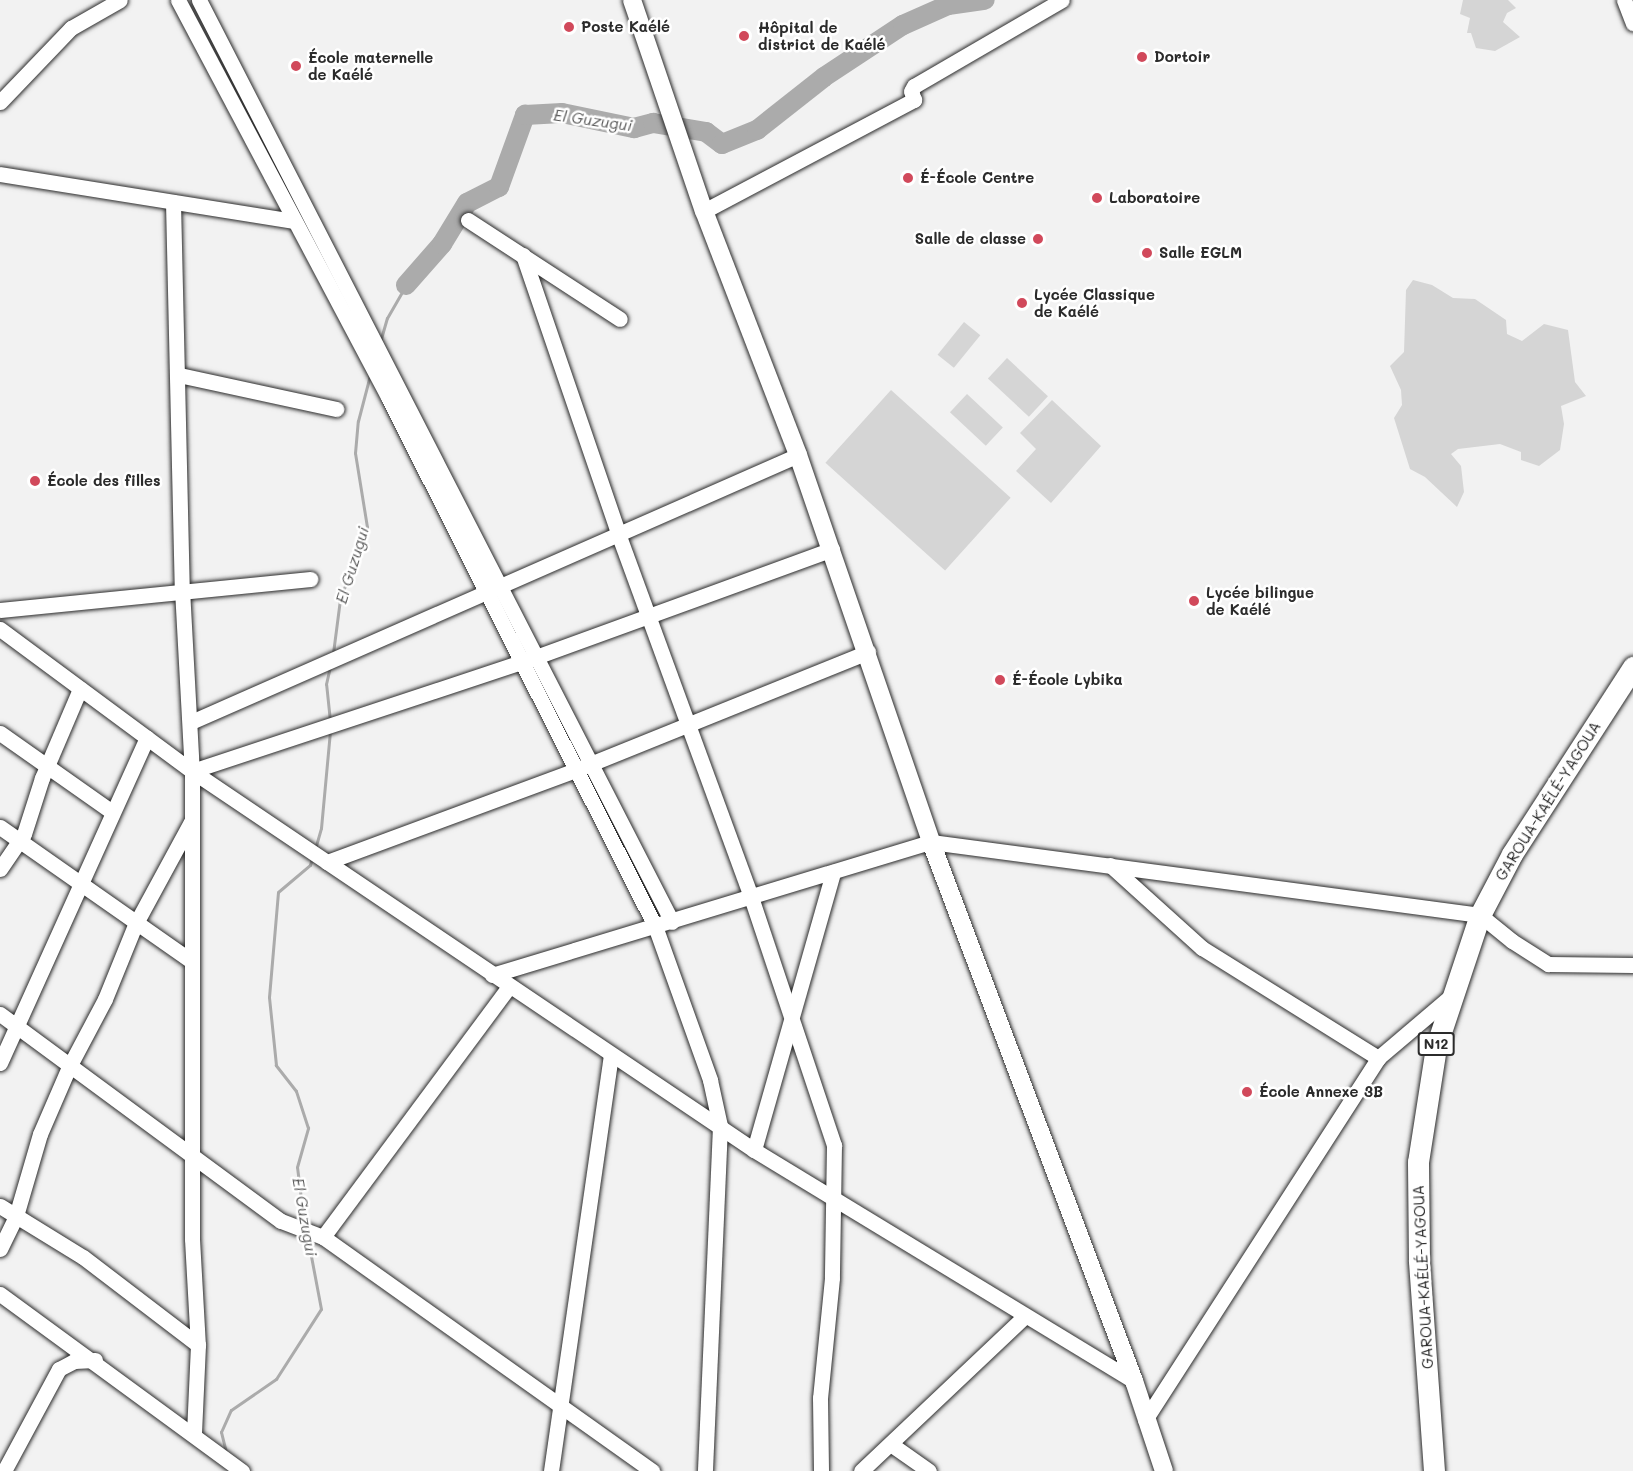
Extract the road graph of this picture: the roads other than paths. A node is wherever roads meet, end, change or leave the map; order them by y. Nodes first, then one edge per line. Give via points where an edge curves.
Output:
1 (120, 0) edge
2 (178, 0) edge
3 (199, 0) edge
4 (632, 0) edge
5 (1062, 0) edge
6 (1624, 0) edge
7 (1633, 23) edge
8 (0, 102) edge
9 (0, 174) edge
10 (173, 202) junction
11 (704, 211) junction
12 (468, 220) dead end
13 (293, 221) junction
14 (523, 255) junction
15 (620, 319) dead end
16 (179, 375) junction
17 (336, 409) dead end
18 (798, 455) junction
19 (619, 536) junction
20 (832, 549) junction
21 (310, 579) dead end
22 (183, 589) junction
23 (493, 592) junction
24 (0, 610) edge
25 (651, 615) junction
26 (0, 629) edge
27 (868, 652) junction
28 (529, 659) junction
29 (1633, 667) edge
30 (80, 689) junction
31 (191, 722) junction
32 (690, 724) junction
33 (0, 734) edge
34 (147, 738) junction
35 (48, 765) junction
36 (584, 766) junction
37 (192, 771) junction
38 (112, 812) junction
39 (193, 819) junction
40 (0, 827) edge
41 (21, 841) junction
42 (931, 842) junction
43 (327, 862) junction
44 (1110, 865) junction
45 (0, 869) edge
46 (833, 873) junction
47 (82, 887) junction
48 (751, 897) junction
49 (1480, 915) junction
50 (672, 922) junction
51 (135, 925) junction
52 (655, 926) junction
53 (190, 960) junction
54 (1633, 965) edge
55 (492, 975) junction
56 (509, 987) junction
57 (1451, 996) junction
58 (0, 1014) edge
59 (791, 1017) junction
60 (17, 1026) junction
61 (611, 1057) junction
62 (1378, 1058) junction
63 (0, 1064) edge
64 (69, 1067) junction
65 (720, 1126) junction
66 (754, 1150) junction
67 (193, 1154) junction
68 (835, 1200) junction
69 (0, 1206) edge
70 (16, 1216) junction
71 (323, 1237) junction
72 (0, 1249) edge
73 (0, 1294) edge
74 (1025, 1316) junction
75 (198, 1345) junction
76 (95, 1360) junction
77 (1134, 1381) junction
78 (560, 1407) junction
79 (1145, 1420) junction
80 (194, 1434) junction
81 (892, 1445) junction
82 (4, 1471) edge
83 (242, 1471) edge
84 (551, 1471) edge
85 (652, 1471) edge
86 (705, 1471) edge
87 (821, 1471) edge
88 (861, 1471) edge
89 (929, 1471) edge
90 (1164, 1471) edge
91 (1434, 1471) edge

1 - 8 street via 92,13 63,35
2 - 13 street
3 - 23 street
4 - 11 main road
5 - 11 street via 914,86 914,100
6 - 7 street
9 - 10 street
10 - 13 street
10 - 16 street
11 - 18 main road
12 - 14 street
13 - 23 street
14 - 15 street
14 - 19 street
16 - 17 street
16 - 22 street
18 - 19 street
18 - 20 main road
19 - 23 street
19 - 25 street
20 - 25 street
20 - 27 main road
21 - 22 street
22 - 24 street
22 - 31 street
23 - 28 street
23 - 31 street
25 - 28 street
25 - 32 street
26 - 30 street
27 - 32 street
27 - 42 main road
28 - 36 street
28 - 37 street
29 - 49 highway, GAROUA-KAÉLÉ-YAGOUA / N12 via 1512,854
30 - 34 street
30 - 35 street
31 - 37 street
32 - 36 street
32 - 48 street
33 - 35 street
34 - 37 street
34 - 38 street
35 - 38 street
35 - 41 street
36 - 43 street
36 - 50 street
36 - 52 street
37 - 39 street
37 - 43 street
38 - 47 street
39 - 51 street
39 - 53 street
40 - 41 street
41 - 45 street
41 - 47 street
42 - 44 street
42 - 46 street
42 - 77 main road
43 - 55 street
44 - 49 street
44 - 62 street via 1202,948
46 - 48 street
46 - 59 street
47 - 51 street
47 - 60 street
48 - 50 street
48 - 59 street
49 - 54 street via 1548,964
49 - 57 highway, GAROUA-KAÉLÉ-YAGOUA / N12
50 - 52 street
51 - 53 street
51 - 64 street via 105,999
52 - 55 street
52 - 65 street via 710,1080
53 - 67 street
55 - 56 street
56 - 61 street
56 - 71 street
57 - 62 street
57 - 91 highway, GAROUA-KAÉLÉ-YAGOUA / N12 via 1436,1047 1418,1162 1419,1260
58 - 60 street
59 - 66 street
59 - 68 street via 834,1145
60 - 63 street
60 - 64 street
61 - 65 street
61 - 78 street
62 - 79 street
64 - 67 street
64 - 70 street via 40,1134
65 - 66 street
65 - 86 street
66 - 68 street
67 - 71 street via 281,1221
67 - 75 street
68 - 74 street
68 - 87 street via 820,1398
69 - 70 street
70 - 72 street
70 - 75 street via 83,1257
71 - 78 street
73 - 76 street
74 - 77 street
74 - 81 street
75 - 80 street
76 - 80 street
76 - 82 street via 74,1361 59,1369
77 - 79 main road
78 - 84 street
78 - 85 street
79 - 90 main road
80 - 83 street
81 - 88 street
81 - 89 street

